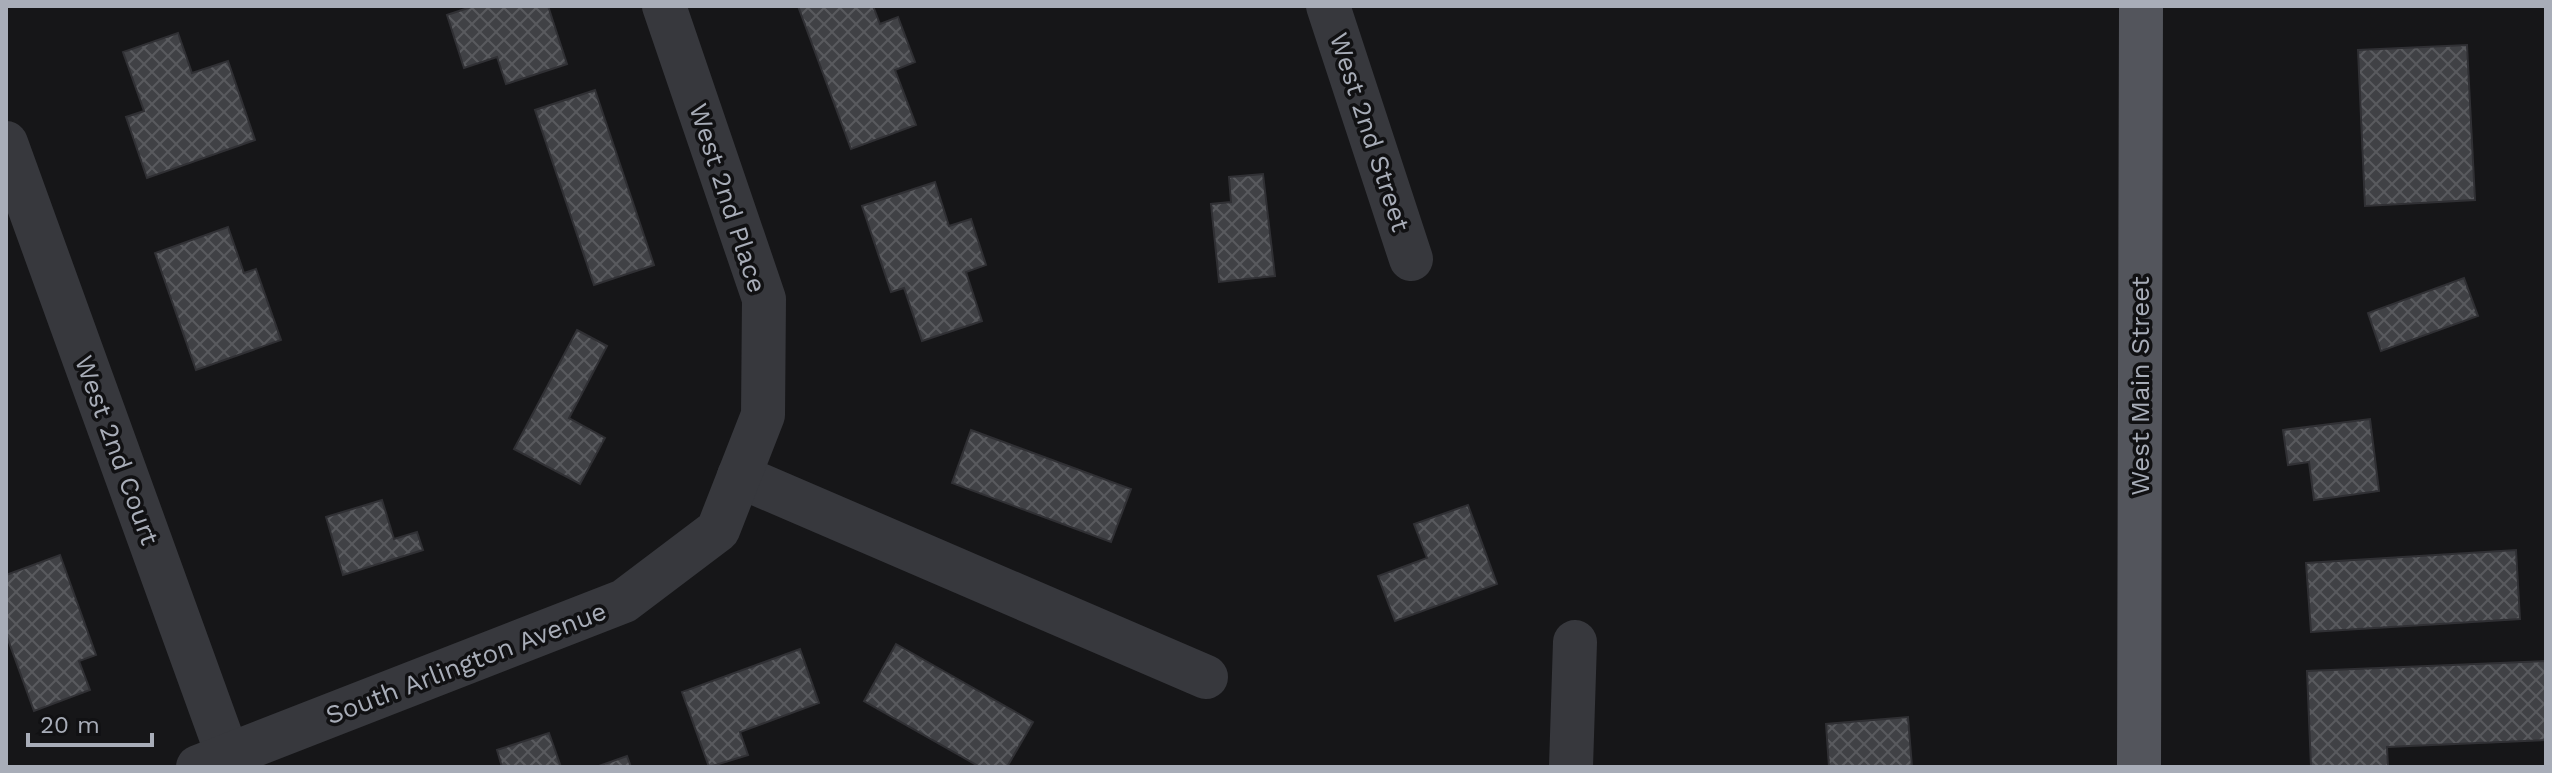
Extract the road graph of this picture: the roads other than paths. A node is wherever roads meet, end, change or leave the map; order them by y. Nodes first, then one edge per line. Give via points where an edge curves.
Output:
1 (664, 6) edge
2 (1328, 6) edge
3 (2141, 6) edge
4 (6, 143) edge
5 (1411, 259) dead end
6 (739, 476) junction
7 (718, 530) joint
8 (1575, 642) dead end
9 (1206, 677) dead end
10 (213, 762) edge
11 (1571, 767) edge
12 (2139, 767) edge

1 - 6 street, West 2nd Place via 764,299 763,415
2 - 5 street, West 2nd Street
3 - 12 main road, West Main Street
4 - 10 street, West 2nd Court
6 - 7 street, West 2nd Place
6 - 9 street
7 - 10 street, South Arlington Avenue via 624,601
8 - 11 street

